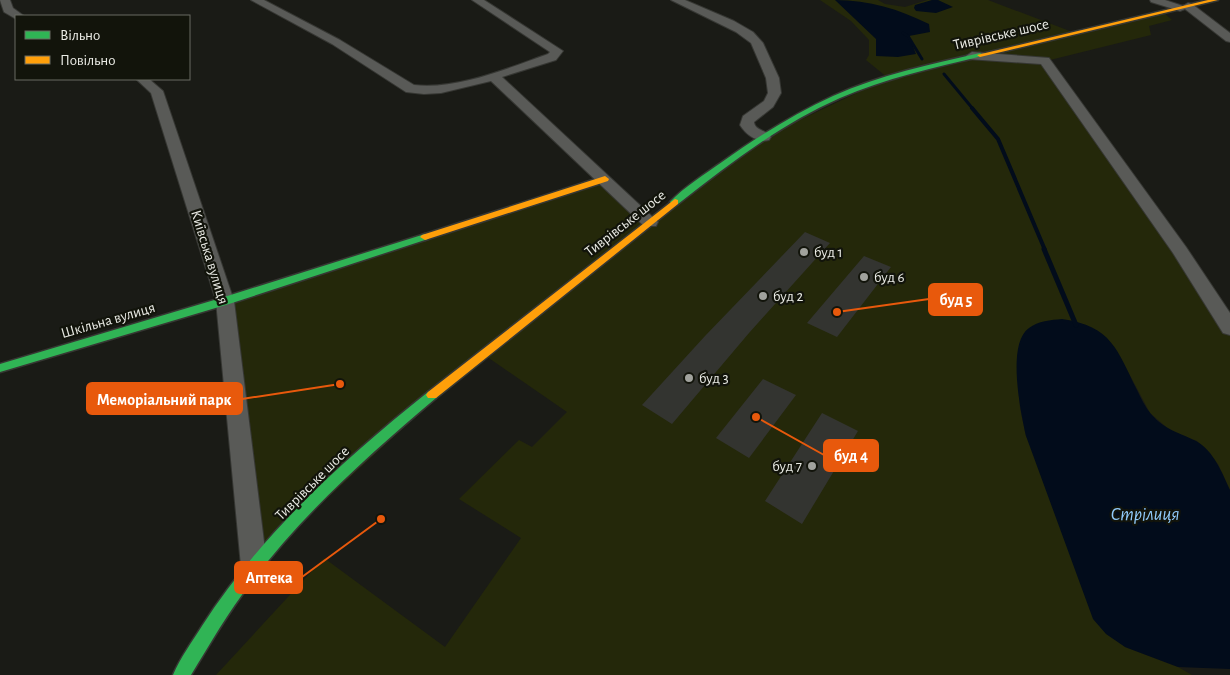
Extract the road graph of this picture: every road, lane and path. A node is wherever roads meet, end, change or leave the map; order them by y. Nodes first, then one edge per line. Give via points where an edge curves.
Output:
1 (275, 0) edge
2 (476, 0) edge
3 (676, 0) edge
4 (1155, 0) edge
5 (1215, 0) edge
6 (3, 1) edge
7 (259, 2) edge
8 (1184, 7) junction
9 (17, 15) edge
10 (1230, 39) edge
11 (972, 56) junction
12 (493, 76) junction
13 (143, 80) edge
14 (764, 137) junction
15 (605, 179) junction
16 (650, 222) junction
17 (225, 301) junction
18 (1230, 328) edge
19 (0, 368) edge
20 (254, 566) junction
21 (181, 675) edge

1 - 7 street
2 - 12 street via 558,51 552,57
3 - 14 street via 747,34 757,44 772,74 775,95 746,123 752,132
4 - 8 street
5 - 8 main road, Тиврівське шосе
6 - 9 street via 8,10
7 - 12 street via 336,42 420,92
8 - 10 street
8 - 11 main road, Тиврівське шосе
11 - 14 main road, Тиврівське шосе via 856,90 828,101
11 - 18 street via 1045,61 1180,251
12 - 15 street
13 - 17 street, Київська вулиця via 156,91
14 - 16 main road, Тиврівське шосе
15 - 16 street
15 - 17 main road, Шкільна вулиця
16 - 20 main road, Тиврівське шосе via 380,438 323,492
17 - 19 main road, Шкільна вулиця
17 - 20 street, Київська вулиця
20 - 21 main road, Тиврівське шосе

